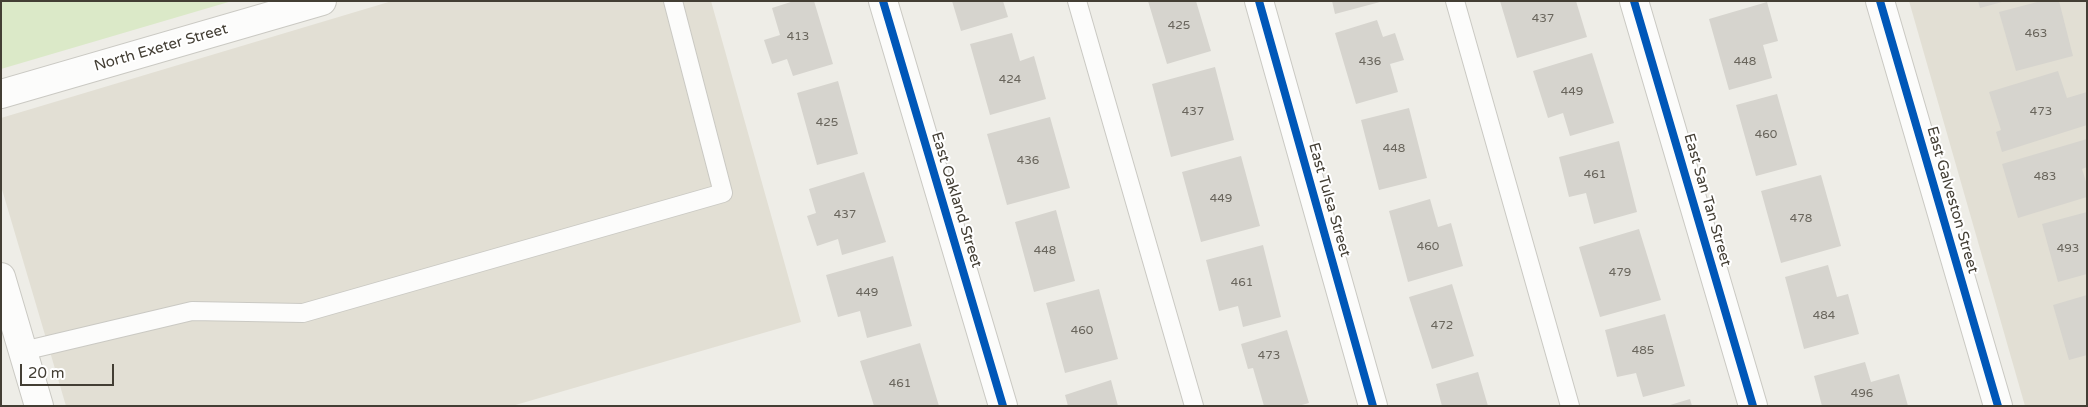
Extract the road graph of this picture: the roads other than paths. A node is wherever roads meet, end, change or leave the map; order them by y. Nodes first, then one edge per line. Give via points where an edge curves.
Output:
1 (322, 1) edge
2 (673, 1) edge
3 (882, 1) edge
4 (1077, 1) edge
5 (1259, 1) edge
6 (1456, 1) edge
7 (1634, 1) edge
8 (1880, 1) edge
9 (1, 94) edge
10 (3, 288) edge
11 (23, 351) junction
12 (39, 406) edge
13 (1003, 406) edge
14 (1194, 406) edge
15 (1373, 406) edge
16 (1570, 406) edge
17 (1753, 406) edge
18 (1998, 406) edge

1 - 9 street, North Exeter Street
2 - 11 lane via 722,193 303,313 192,311
3 - 13 street, East Oakland Street
4 - 14 lane
5 - 15 street, East Tulsa Street
6 - 16 lane
7 - 17 street, East San Tan Street
8 - 18 street, East Galveston Street
10 - 11 street
11 - 12 street

